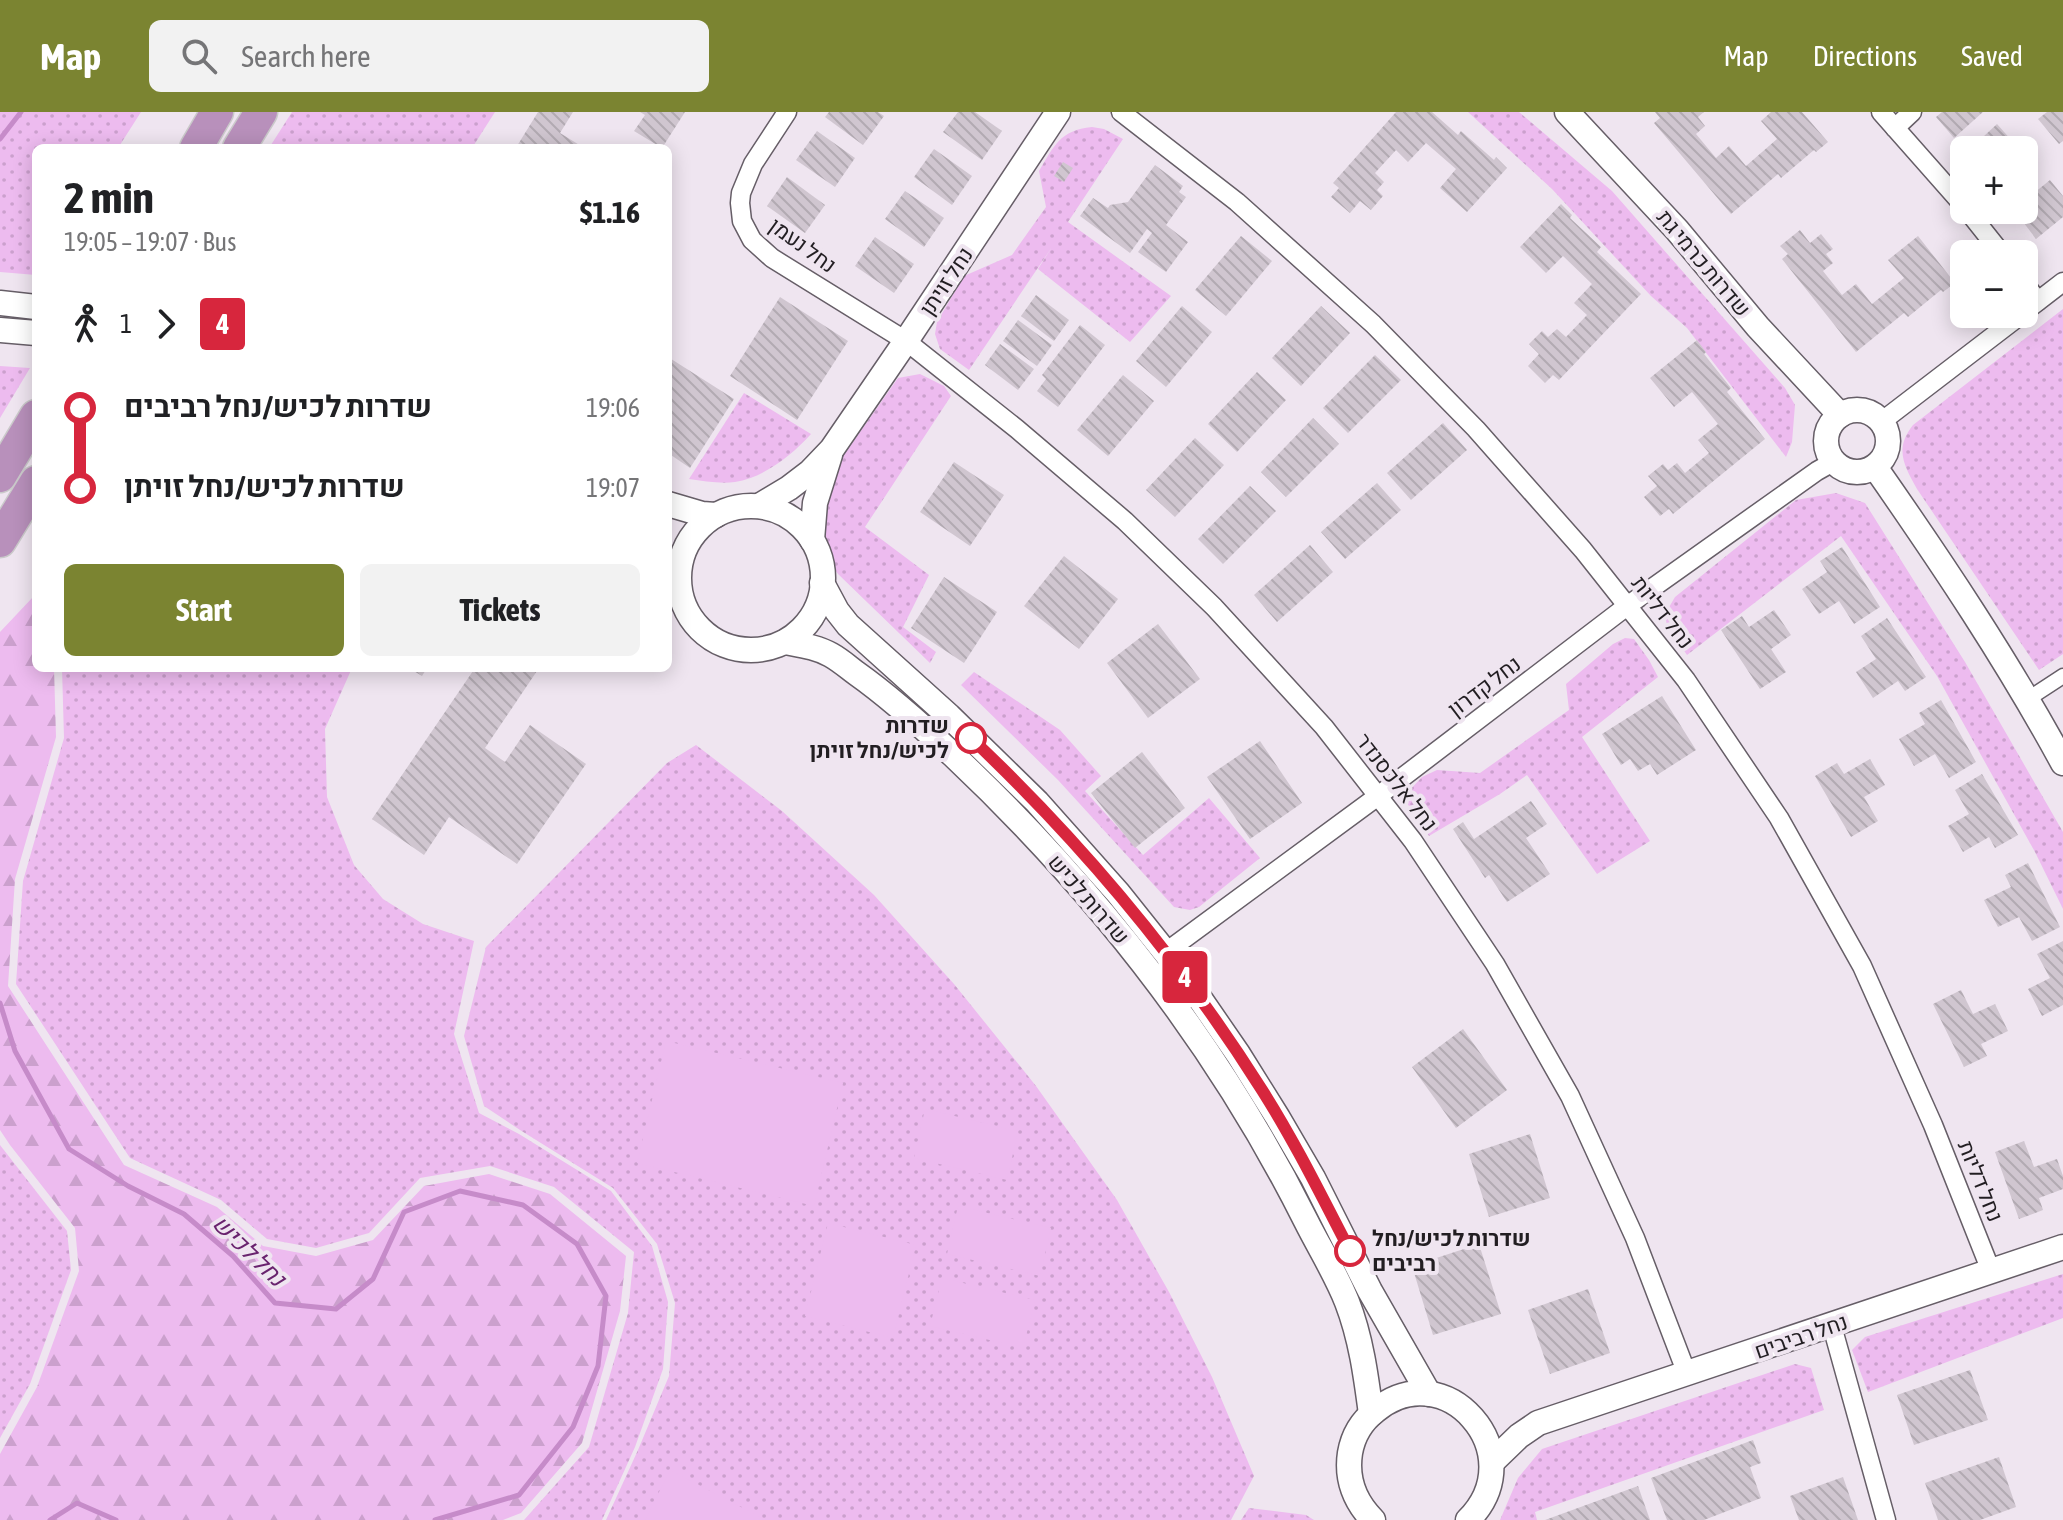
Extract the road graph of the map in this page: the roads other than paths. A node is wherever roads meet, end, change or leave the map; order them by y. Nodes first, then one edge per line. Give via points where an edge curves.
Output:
1 (217, 112) edge
2 (261, 112) edge
3 (787, 112) edge
4 (1058, 112) edge
5 (1121, 112) edge
6 (1567, 112) edge
7 (1881, 112) edge
8 (1912, 112) edge
9 (1895, 128) junction
10 (198, 144) edge
11 (241, 144) edge
12 (1950, 190) edge
13 (1979, 224) edge
14 (1991, 240) edge
15 (2063, 282) edge
16 (2038, 301) edge
17 (0, 303) edge
18 (32, 307) edge
19 (2003, 328) edge
20 (0, 330) edge
21 (32, 333) edge
22 (906, 341) junction
23 (1840, 415) junction
24 (1881, 422) junction
25 (32, 423) edge
26 (832, 449) junction
27 (1833, 462) junction
28 (1875, 467) junction
29 (0, 476) edge
30 (32, 489) edge
31 (672, 505) edge
32 (759, 506) junction
33 (716, 515) junction
34 (812, 540) junction
35 (0, 541) edge
36 (674, 557) edge
37 (822, 583) junction
38 (1627, 606) junction
39 (785, 642) junction
40 (2063, 676) edge
41 (2028, 699) junction
42 (2063, 763) edge
43 (1378, 796) junction
44 (1166, 952) junction
45 (2063, 1247) edge
46 (1991, 1271) junction
47 (1832, 1326) junction
48 (1687, 1374) junction
49 (1429, 1394) junction
50 (1371, 1414) junction
51 (1476, 1421) junction
52 (1538, 1423) junction
53 (1492, 1462) junction
54 (1472, 1518) edge
55 (1373, 1520) edge
56 (1886, 1520) edge

1 - 10 highway
2 - 11 highway
3 - 22 street, נחל נעמן via 744,183 740,212 746,231 772,258
4 - 22 street, נחל זויתן
5 - 38 street, נחל דליות via 1237,202 1368,319 1476,429
6 - 23 street, שדרות כרמי גת
7 - 9 street
8 - 9 street
9 - 12 street
13 - 14 street
15 - 16 street
17 - 18 street
19 - 24 street
20 - 21 street
22 - 26 street, נחל זויתן
22 - 43 street, נחל אלכסנדר via 1125,521 1227,620
23 - 24 street via 1867,411
23 - 27 street via 1826,437
24 - 28 street via 1887,450
25 - 29 highway
26 - 32 street, נחל זויתן via 810,472
26 - 34 street, נחל זויתן via 815,503
27 - 28 street via 1849,471
27 - 38 street, נחל קדרון
28 - 41 street
30 - 35 highway
31 - 33 street
32 - 33 street
32 - 34 street via 793,520
33 - 36 street
34 - 37 street
36 - 39 street via 682,601 709,637 752,650
37 - 39 street via 809,620
37 - 44 street, שדרות לכיש via 848,625 1037,802
38 - 43 street, נחל קדרון
38 - 46 street, נחל דליות via 1686,680 1779,818 1862,966
39 - 50 street, שדרות לכיש via 831,655 932,735 1059,862 1164,992 1257,1131 1347,1302 1364,1359
40 - 41 street
41 - 42 street
43 - 44 street, נחל קדרון
43 - 48 street, נחל אלכסנדר via 1495,964 1570,1096 1635,1238
44 - 49 street, שדרות לכיש via 1278,1118
45 - 46 street, נחל רביבים
46 - 47 street, נחל רביבים
47 - 48 street, נחל רביבים
47 - 56 street
48 - 52 street, נחל רביבים
49 - 50 street via 1394,1399
49 - 51 street via 1455,1403
50 - 55 street via 1355,1437 1349,1466 1352,1489
51 - 52 street, נחל רביבים
51 - 53 street
52 - 53 street, נחל רביבים
53 - 54 street via 1487,1494

